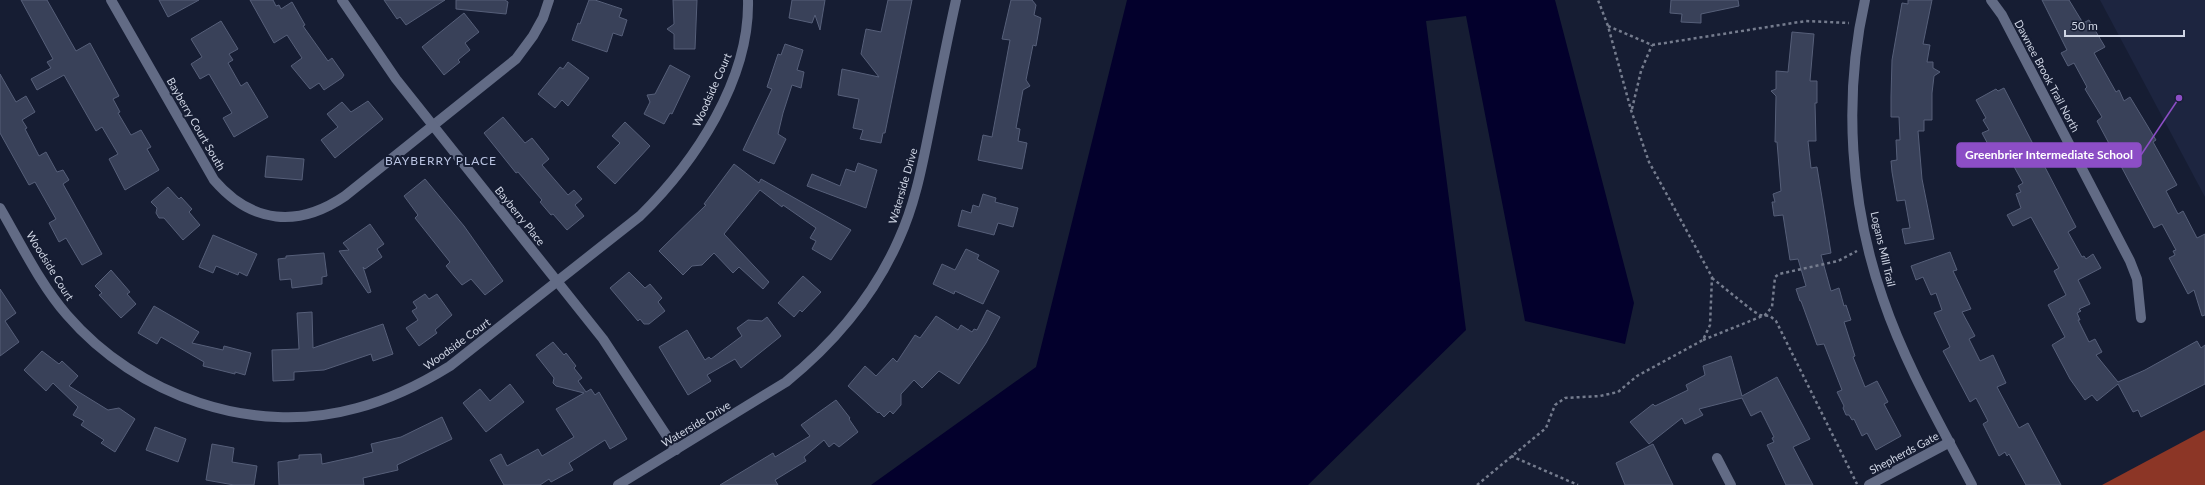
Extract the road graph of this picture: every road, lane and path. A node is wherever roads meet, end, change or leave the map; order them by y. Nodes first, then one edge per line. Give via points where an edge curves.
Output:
1 (111, 0) edge
2 (342, 0) edge
3 (549, 0) edge
4 (748, 0) edge
5 (956, 0) edge
6 (1598, 0) edge
7 (1865, 0) edge
8 (1991, 0) edge
9 (1860, 23) junction
10 (1608, 26) junction
11 (1652, 45) junction
12 (1631, 110) junction
13 (433, 127) junction
14 (0, 208) edge
15 (1868, 244) junction
16 (1712, 277) junction
17 (558, 282) junction
18 (1765, 315) junction
19 (2141, 318) dead end
20 (1703, 340) junction
21 (1950, 442) junction
22 (676, 450) junction
23 (1511, 456) junction
24 (1717, 458) dead end
25 (618, 485) edge
26 (1477, 485) edge
27 (1578, 485) edge
28 (1731, 485) edge
29 (1857, 485) edge
30 (1869, 485) edge
31 (1972, 485) edge

1 - 13 street, Bayberry Court South via 214,180 244,206 258,212 290,218 314,214 328,208
2 - 13 street, Bayberry Place via 379,56
3 - 13 street, Bayberry Court South via 533,36 516,59
4 - 17 street, Woodside Court via 749,12 740,57 719,109 700,143 665,191 640,216
5 - 22 street, Waterside Drive via 922,165 909,215 900,239 872,289 849,322 809,364 757,402
6 - 10 path
7 - 9 street, Logans Mill Trail
8 - 19 street, Dawnee Brook Trail North via 2002,15 2130,261 2137,279
9 - 11 path via 1806,21
9 - 15 street, Logans Mill Trail via 1853,111 1856,171
10 - 11 path
10 - 12 path
11 - 12 path via 1640,71
12 - 16 path via 1649,162
13 - 17 street, Bayberry Place
14 - 17 street, Woodside Court via 54,298 67,315 107,354 138,375 179,396 215,408 254,415 287,417 336,413 393,396 422,383 450,366
15 - 18 path via 1838,261 1779,274 1775,277 1772,307
15 - 21 street, Logans Mill Trail via 1882,299 1903,349
16 - 18 path via 1753,311
16 - 20 path via 1710,325
17 - 22 street, Bayberry Place via 603,340
18 - 20 path
18 - 29 path via 1776,321
20 - 23 path via 1637,376 1618,392 1564,398 1555,405 1546,428
21 - 30 street, Shepherds Gate
21 - 31 street, Logans Mill Trail
22 - 25 street, Waterside Drive
23 - 26 path
23 - 27 path
24 - 28 street

